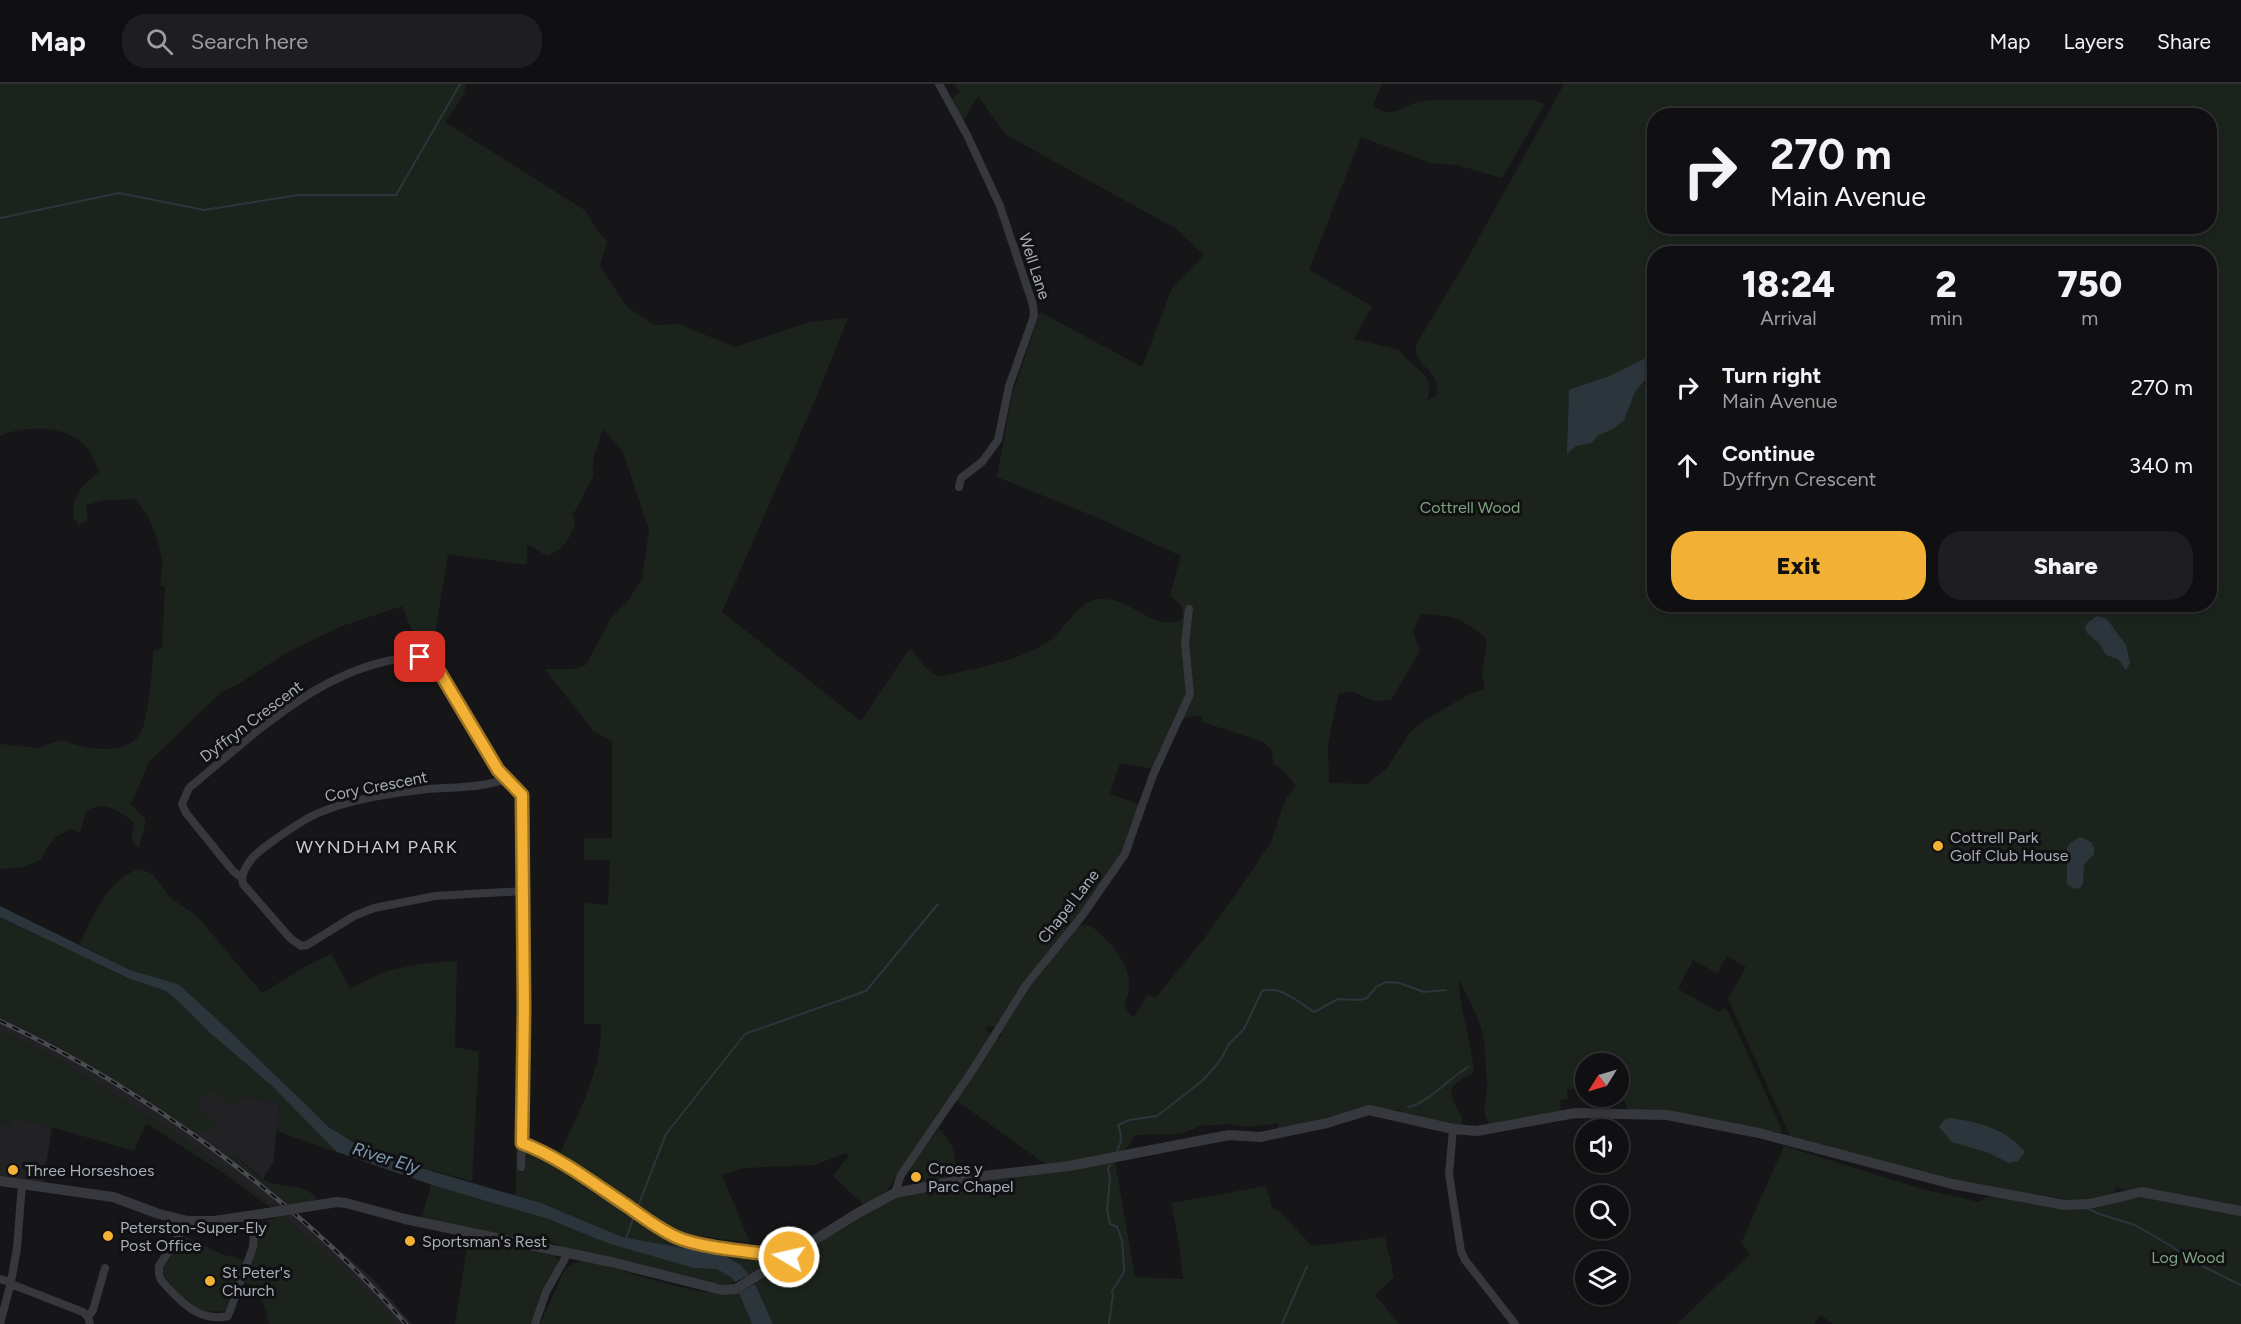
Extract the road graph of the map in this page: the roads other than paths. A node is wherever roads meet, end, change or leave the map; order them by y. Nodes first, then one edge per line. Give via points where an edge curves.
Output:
1 (939, 84) edge
2 (959, 488) dead end
3 (1189, 609) dead end
4 (506, 779) junction
5 (242, 878) junction
6 (524, 891) junction
7 (1453, 1129) junction
8 (522, 1143) junction
9 (521, 1167) dead end
10 (0, 1181) edge
11 (22, 1184) junction
12 (895, 1194) junction
13 (2241, 1211) edge
14 (255, 1215) junction
15 (188, 1221) junction
16 (568, 1253) junction
17 (789, 1257) junction
18 (105, 1268) dead end
19 (0, 1279) edge
20 (11, 1283) junction
21 (89, 1321) edge
22 (0, 1324) edge
23 (535, 1324) edge
24 (1515, 1324) edge

1 - 2 street, Well Lane via 1000,206 1034,316 1009,386 998,440 982,462 961,478
3 - 12 street, Chapel Lane via 1185,644 1190,694 1153,775 1125,854 1082,916 1026,985 901,1175
4 - 5 street, Cory Crescent via 380,797 329,809 257,853 249,860
4 - 5 street, Dyffryn Crescent via 436,666 413,656 384,661 341,677 295,703 189,788 182,804 186,813
4 - 6 street, Dyffryn Crescent via 522,795
5 - 6 street via 243,884 301,946 374,908 435,896
6 - 8 street, Dyffryn Crescent
7 - 12 street via 1369,1110 1260,1137 1229,1135
7 - 13 street via 1477,1131 1575,1113 1667,1115 1759,1132 1952,1184 2065,1206 2141,1192
7 - 24 street via 1449,1174 1461,1251
8 - 9 street, Dyffryn Crescent
8 - 17 street via 550,1155 677,1238
10 - 11 street
11 - 15 street via 113,1197
11 - 20 street
12 - 17 street
14 - 15 street
14 - 15 street via 253,1247 228,1316 222,1318 186,1306 159,1274 159,1266
14 - 16 street, bridge via 346,1203
16 - 17 street via 722,1290 736,1289
16 - 23 street via 546,1292
18 - 21 street
19 - 20 street
20 - 21 street via 83,1312
20 - 22 street

